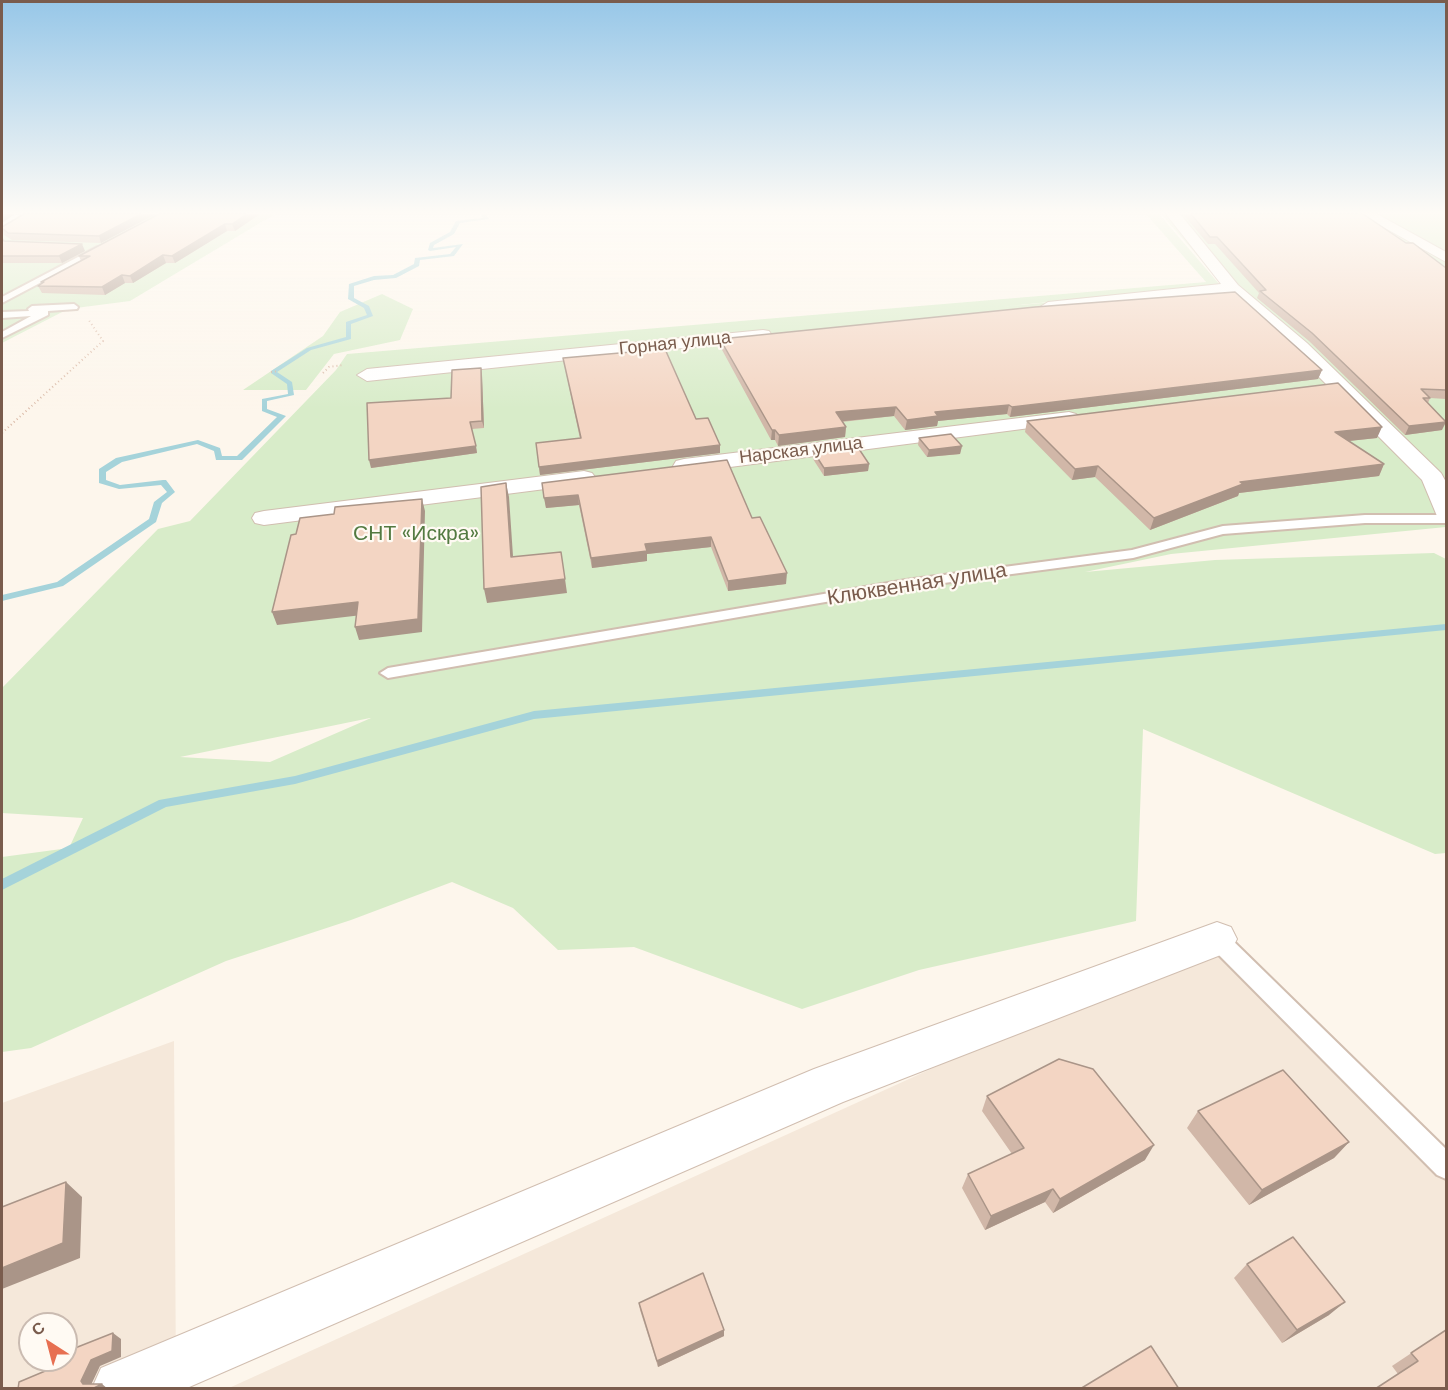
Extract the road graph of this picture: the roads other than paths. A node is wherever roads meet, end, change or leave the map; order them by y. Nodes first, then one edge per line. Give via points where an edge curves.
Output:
1 (43, 279) edge
2 (1225, 279) edge
3 (1232, 288) junction
4 (2, 300) edge
5 (74, 307) road end
6 (1026, 309) edge
7 (2, 310) edge
8 (2, 315) edge
9 (783, 333) edge
10 (2, 335) edge
11 (368, 375) dead end
12 (1338, 385) junction
13 (1314, 388) edge
14 (1088, 416) edge
15 (663, 468) edge
16 (1440, 474) edge
17 (604, 476) edge
18 (1446, 511) edge
19 (264, 518) dead end
20 (1446, 519) edge
21 (388, 674) dead end
22 (1217, 939) joint
23 (1446, 1166) edge
24 (121, 1389) edge

1 - 4 lane
2 - 3 street
3 - 6 street
3 - 12 street
5 - 7 lane
8 - 10 lane via 45,313
9 - 11 street, Горная улица
12 - 13 street
12 - 16 street
14 - 15 street, Нарская улица
16 - 18 street
17 - 19 street
20 - 21 lane, Клюквенная улица via 1365,519 1222,530 1133,554 906,584
22 - 23 lane
22 - 24 street via 830,1085

